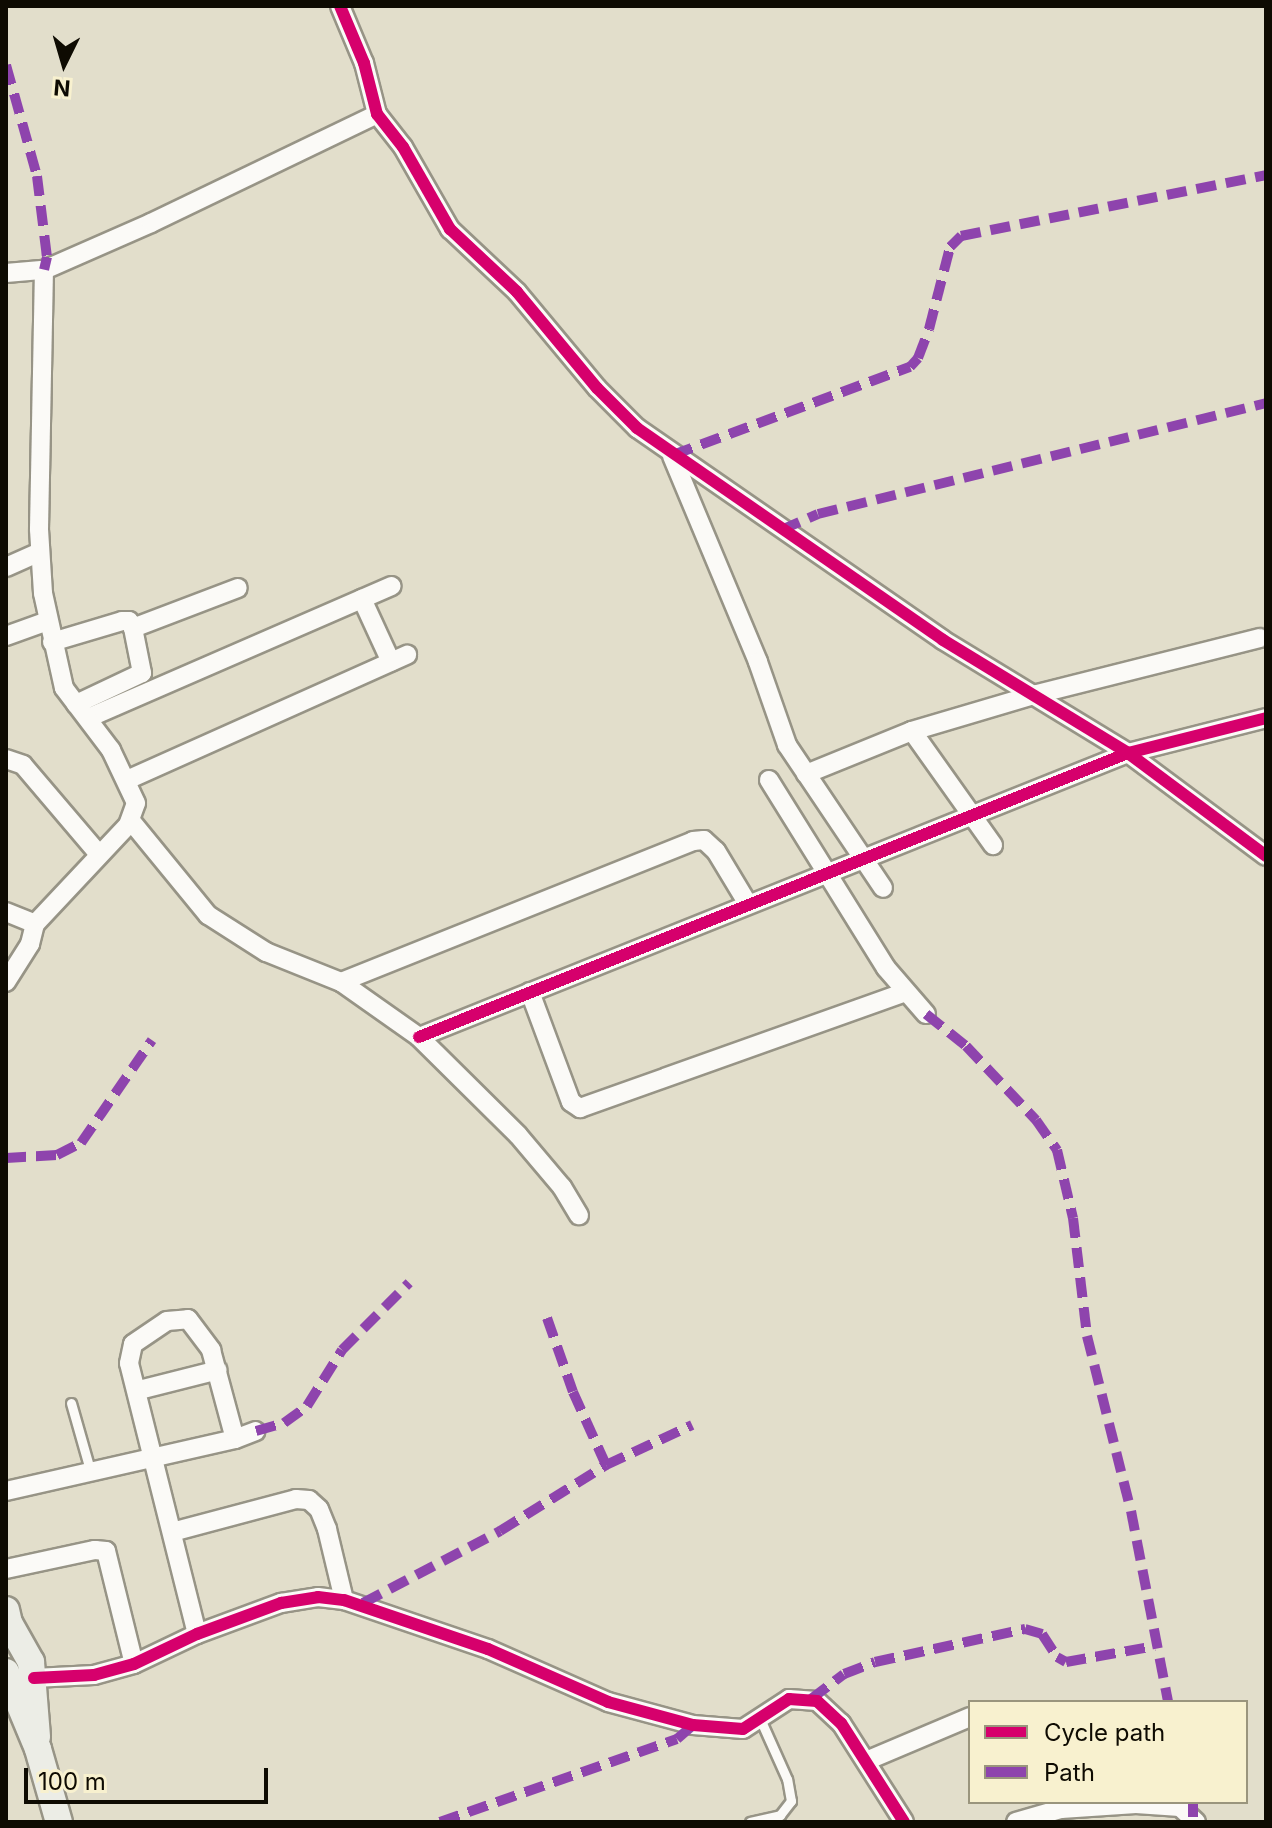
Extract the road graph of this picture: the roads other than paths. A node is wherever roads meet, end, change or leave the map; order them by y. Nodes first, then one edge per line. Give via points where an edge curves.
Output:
1 (340, 6) edge
2 (377, 114) junction
3 (44, 270) junction
4 (6, 273) edge
5 (672, 456) junction
6 (39, 552) junction
7 (6, 567) edge
8 (391, 586) dead end
9 (238, 588) dead end
10 (362, 599) junction
11 (48, 621) junction
12 (133, 628) junction
13 (6, 636) edge
14 (1260, 638) dead end
15 (52, 642) junction
16 (1037, 694) junction
17 (82, 711) junction
18 (1266, 718) edge
19 (912, 731) junction
20 (1128, 753) junction
21 (6, 759) edge
22 (806, 774) junction
23 (127, 780) junction
24 (769, 780) dead end
25 (971, 815) junction
26 (131, 821) junction
27 (993, 845) dead end
28 (98, 853) junction
29 (1266, 856) edge
30 (863, 858) junction
31 (829, 872) junction
32 (883, 888) dead end
33 (748, 904) junction
34 (6, 912) edge
35 (35, 924) junction
36 (6, 982) edge
37 (341, 982) junction
38 (530, 992) junction
39 (905, 992) junction
40 (926, 1014) dead end
41 (419, 1037) junction
42 (579, 1215) dead end
43 (218, 1370) junction
44 (139, 1390) junction
45 (71, 1403) dead end
46 (256, 1431) dead end
47 (235, 1439) junction
48 (155, 1459) junction
49 (91, 1473) junction
50 (6, 1491) edge
51 (172, 1532) junction
52 (6, 1569) edge
53 (344, 1600) junction
54 (7, 1622) edge
55 (197, 1634) junction
56 (134, 1664) junction
57 (6, 1677) edge
58 (34, 1678) junction
59 (968, 1718) edge
60 (761, 1721) junction
61 (38, 1749) junction
62 (866, 1761) junction
63 (59, 1822) edge
64 (750, 1822) edge
65 (904, 1822) edge
66 (1016, 1822) edge
67 (1196, 1822) edge

1 - 2 street via 364,63
2 - 3 street
2 - 5 street via 403,147 450,229 517,292 617,408
3 - 4 street
3 - 6 street
5 - 16 street via 943,640
5 - 22 street via 787,745
6 - 7 street
6 - 11 street
8 - 10 street
9 - 12 street
10 - 17 street
10 - 23 street via 399,659
11 - 13 street
11 - 15 street
12 - 15 street via 122,621
12 - 17 street via 142,673
14 - 16 street
15 - 17 street via 58,675
16 - 19 street
16 - 20 street
17 - 23 street
18 - 20 street
19 - 22 street
19 - 25 street
20 - 25 street
20 - 29 street
21 - 28 street via 23,765
22 - 30 street
23 - 26 street via 136,803
24 - 31 street
25 - 27 street
25 - 30 street
26 - 28 street
26 - 37 street via 208,915 266,952
28 - 35 street
30 - 31 street
30 - 32 street
31 - 33 street
31 - 39 street
33 - 37 street via 716,851 704,840 693,841
33 - 38 street
34 - 35 street
35 - 36 street via 30,944
37 - 41 street
38 - 39 street via 571,1102 580,1108
38 - 41 street
39 - 40 street
41 - 42 street via 518,1135
43 - 44 street
43 - 44 street via 197,1327 175,1318 131,1348 129,1360
43 - 47 street
44 - 48 street
45 - 49 lane
46 - 47 street
47 - 48 street
48 - 49 street
48 - 51 street
49 - 50 street
51 - 53 street via 309,1500 322,1515
51 - 55 street
52 - 56 street via 106,1551
53 - 55 street via 318,1597 281,1603
53 - 60 street via 476,1644 608,1702 713,1729 743,1729
54 - 58 street via 27,1653
55 - 56 street
56 - 58 street via 94,1675
57 - 61 street
58 - 61 street
59 - 62 street
60 - 62 street via 789,1699 817,1701 841,1723
60 - 64 lane via 791,1801 780,1815
61 - 63 street
62 - 65 street
66 - 67 street via 1061,1809 1136,1804 1180,1807

